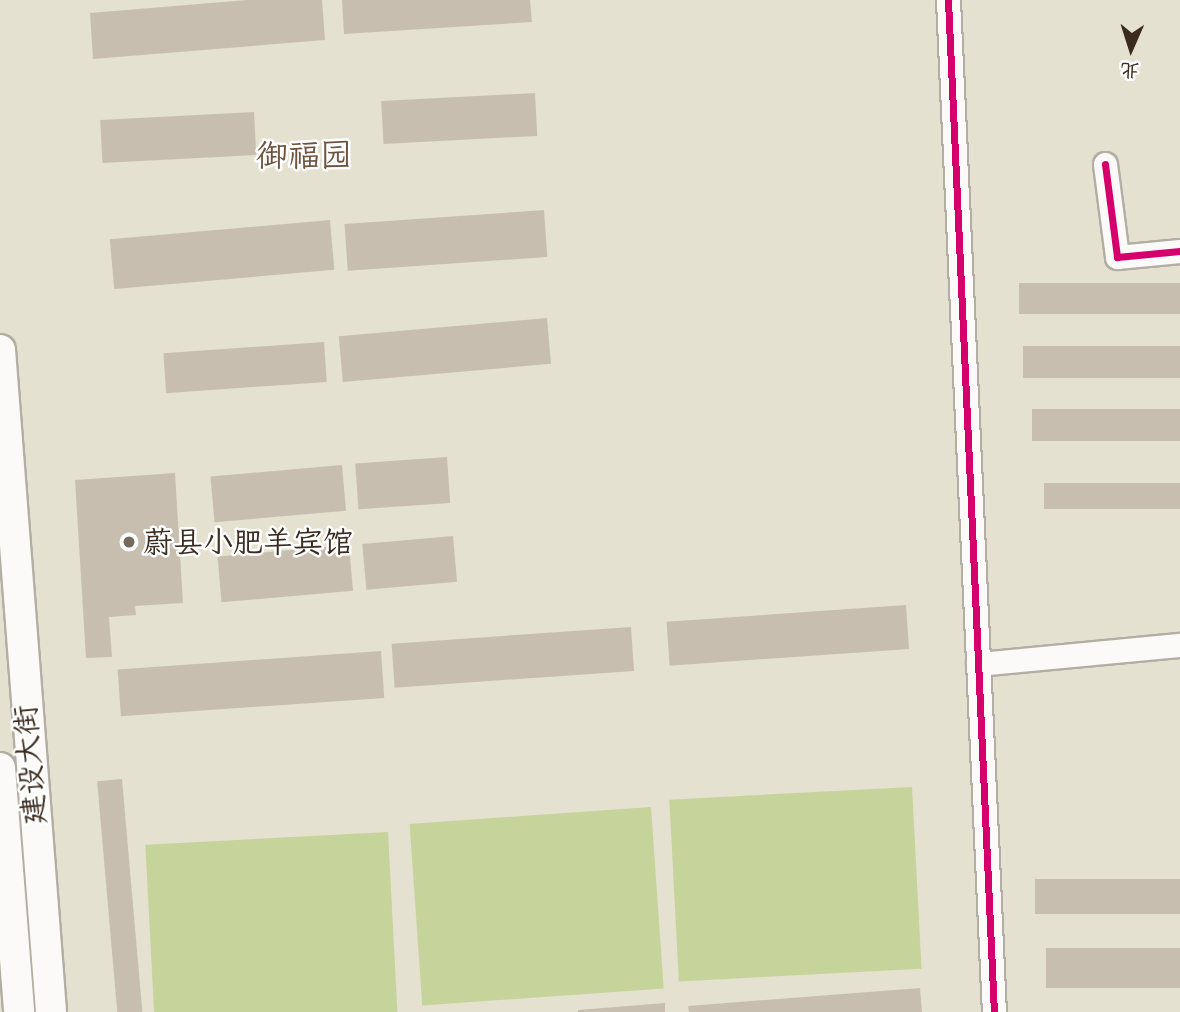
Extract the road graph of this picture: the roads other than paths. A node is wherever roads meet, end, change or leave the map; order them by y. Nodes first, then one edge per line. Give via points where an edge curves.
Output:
1 (948, 0) edge
2 (1105, 164) dead end
3 (1180, 251) edge
4 (0, 350) edge
5 (10, 632) edge
6 (1180, 645) edge
7 (978, 664) junction
8 (0, 768) edge
9 (19, 1012) edge
10 (51, 1012) edge
11 (994, 1012) edge

1 - 7 street
2 - 3 street via 1117,257
4 - 5 main road, 建设大街
5 - 10 main road, 建设大街
6 - 7 street
7 - 11 street
8 - 9 main road, 建设大街

